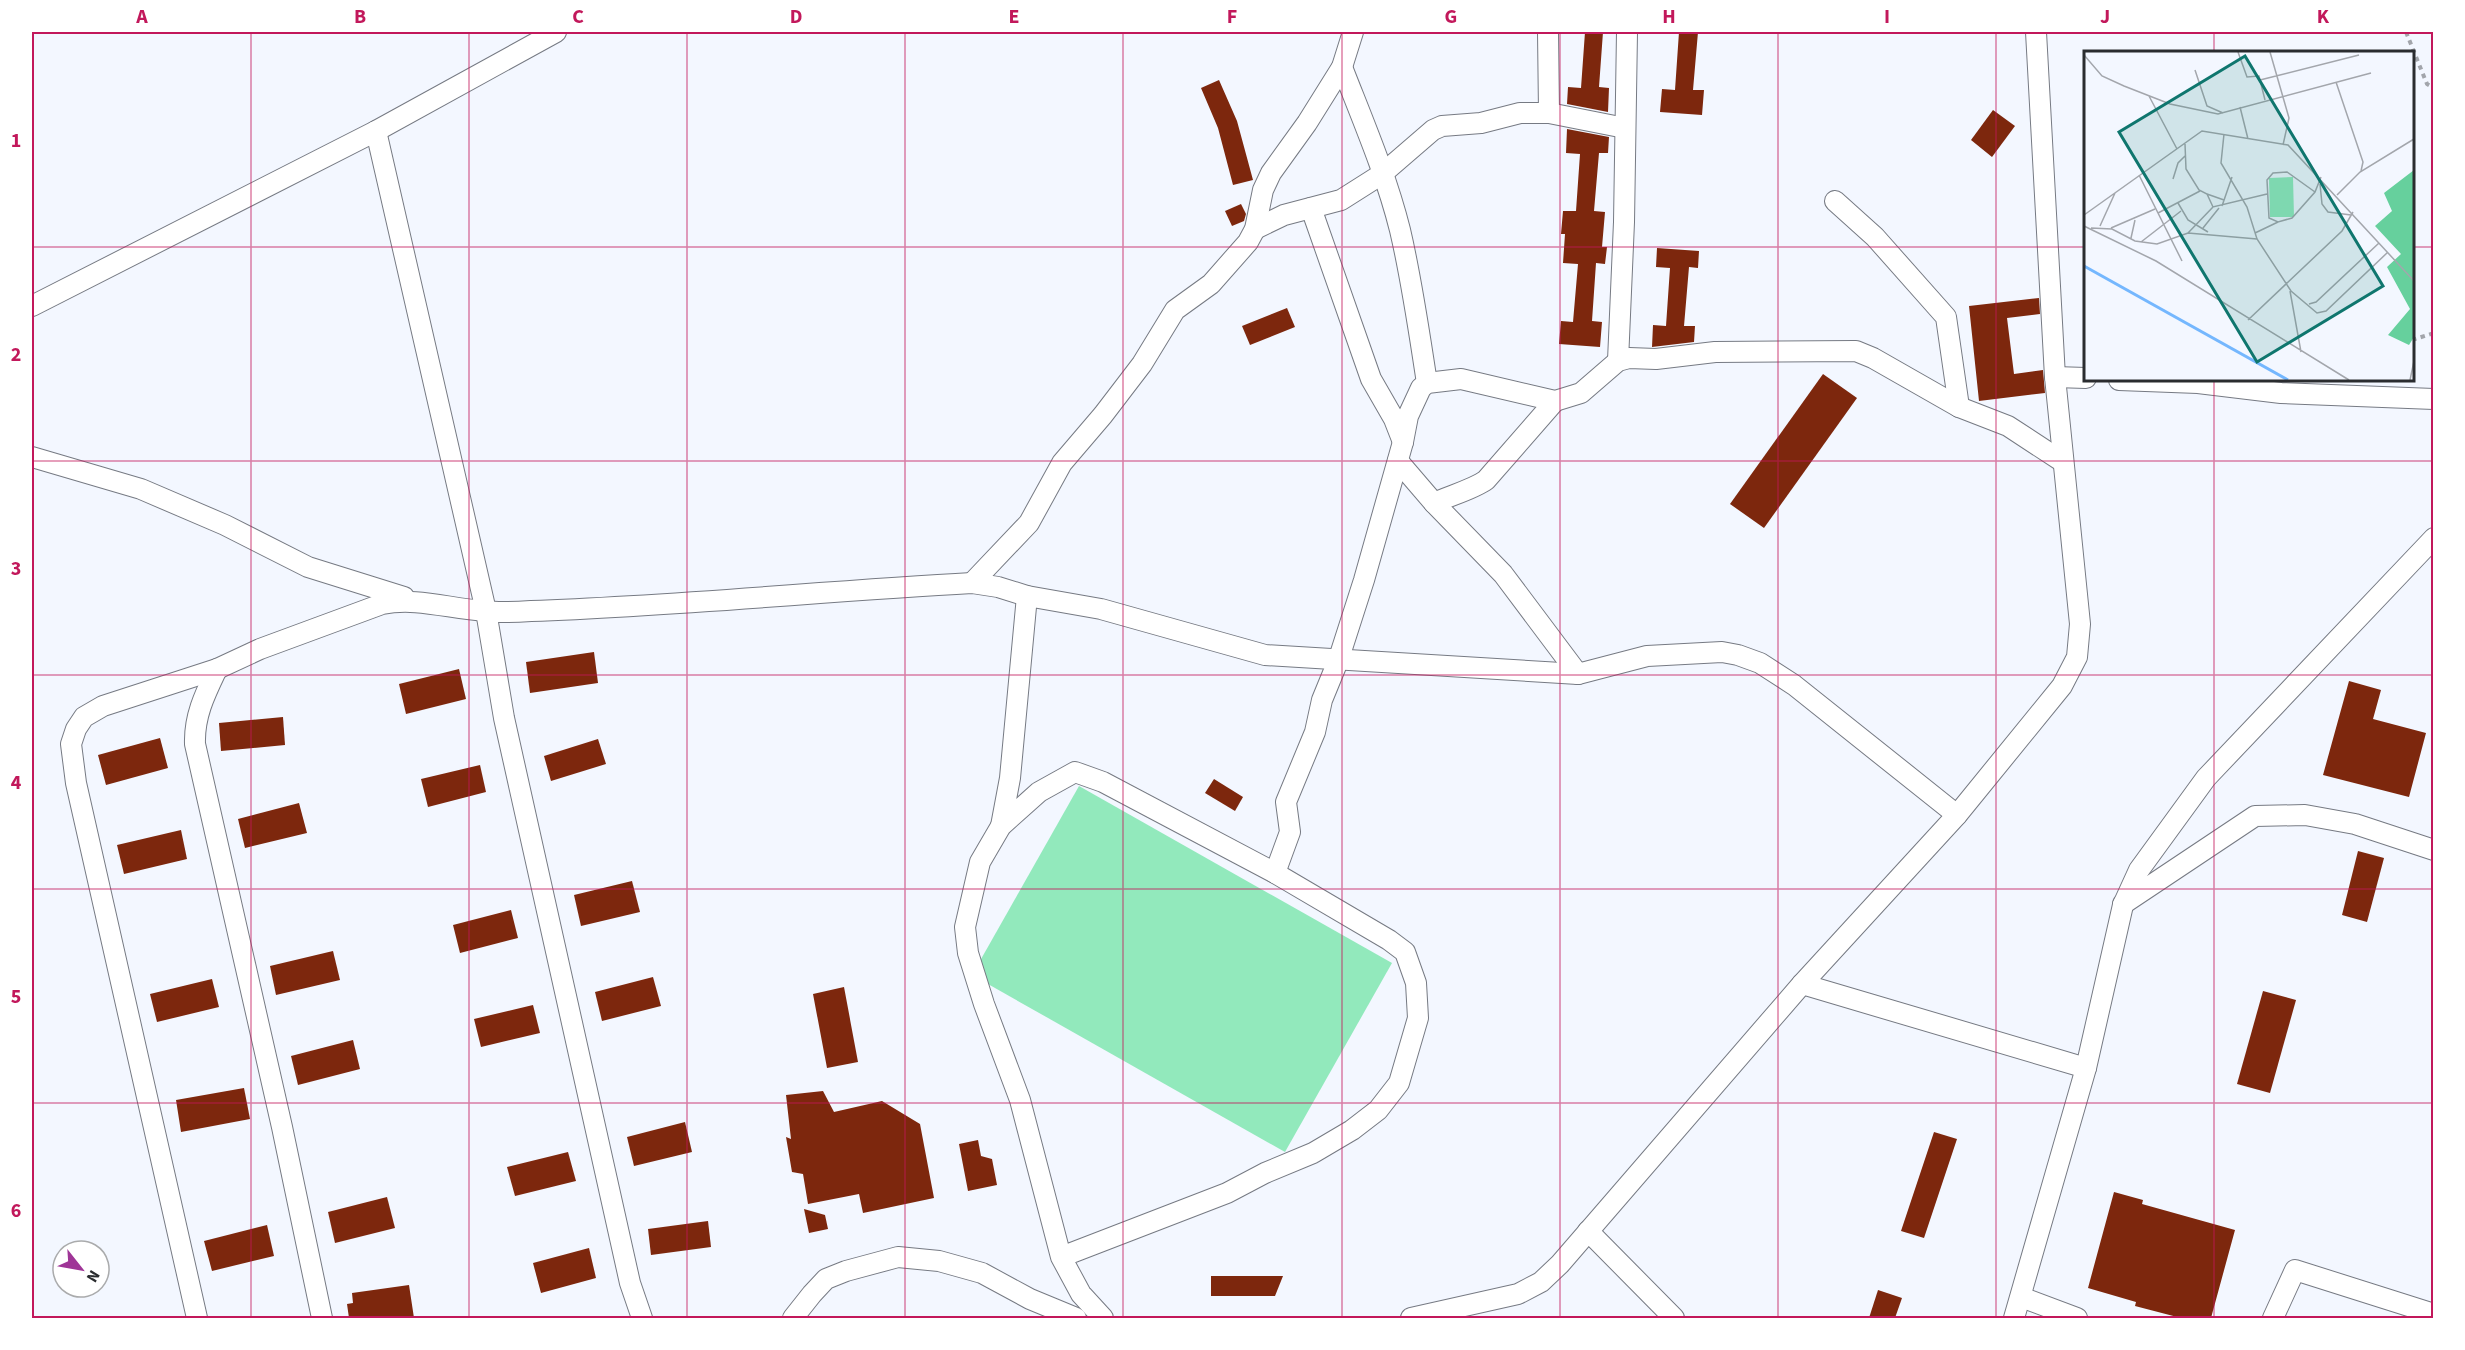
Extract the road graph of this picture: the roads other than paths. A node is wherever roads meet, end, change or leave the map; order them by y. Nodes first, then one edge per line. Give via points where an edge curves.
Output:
1 (556, 32) edge
2 (1353, 32) edge
3 (1548, 32) edge
4 (1627, 32) edge
5 (2036, 32) edge
6 (1342, 67) junction
7 (1549, 113) junction
8 (1625, 128) junction
9 (376, 131) junction
10 (1382, 174) junction
11 (1835, 201) dead end
12 (1311, 208) junction
13 (1255, 229) junction
14 (32, 306) edge
15 (1618, 361) junction
16 (2055, 377) junction
17 (2084, 378) edge
18 (2198, 381) edge
19 (1427, 383) junction
20 (2433, 399) edge
21 (1555, 401) junction
22 (1959, 407) junction
23 (1403, 442) junction
24 (32, 457) edge
25 (1398, 461) junction
26 (2063, 462) junction
27 (1434, 503) junction
28 (2433, 538) edge
29 (972, 583) junction
30 (1028, 596) junction
31 (421, 602) junction
32 (486, 611) junction
33 (1338, 661) junction
34 (217, 669) junction
35 (1578, 674) junction
36 (1956, 815) junction
37 (1001, 826) junction
38 (2433, 850) edge
39 (1275, 873) junction
40 (2122, 905) junction
41 (1802, 984) junction
42 (2086, 1068) junction
43 (1588, 1231) junction
44 (1061, 1257) junction
45 (2021, 1297) junction
46 (2433, 1314) edge
47 (197, 1318) edge
48 (322, 1318) edge
49 (642, 1318) edge
50 (793, 1318) edge
51 (1076, 1318) edge
52 (1103, 1318) edge
53 (1411, 1318) edge
54 (1674, 1318) edge
55 (2014, 1318) edge
56 (2077, 1318) edge
57 (2273, 1318) edge

1 - 9 street
2 - 6 street
3 - 7 street
4 - 8 street
5 - 16 street
6 - 10 street
6 - 13 street via 1271,173 1259,203
7 - 8 street
7 - 10 street via 1520,113 1481,123 1442,126
8 - 15 street
9 - 14 street
9 - 32 street
10 - 12 street via 1341,200
10 - 19 street via 1400,229
11 - 22 street via 1890,253 1946,317
12 - 13 street
12 - 23 street via 1371,379
13 - 29 street via 1237,257 1211,284 1175,310 1142,364 1062,463 1029,523
15 - 21 street via 1581,393
15 - 22 street via 1715,352 1856,351
16 - 17 street
16 - 26 street
18 - 20 street via 2281,393
19 - 21 street via 1461,379
19 - 23 street via 1408,416
21 - 27 street via 1486,480
22 - 26 street via 2008,426
23 - 25 street
24 - 31 street via 141,489 308,567
25 - 27 street
25 - 33 street
26 - 36 street via 2080,624 2077,657 2062,686
27 - 35 street via 1503,574
28 - 40 street via 2206,778 2139,870
29 - 30 street
29 - 32 street via 685,604
30 - 33 street via 1101,609 1265,655
30 - 37 street via 1010,778
31 - 32 street
31 - 34 street via 382,604
32 - 49 street via 504,718 549,923 630,1283
33 - 35 street
33 - 39 street via 1286,802 1290,832
34 - 47 street via 103,706 84,717 71,744 76,783
34 - 48 street via 198,710 195,744
35 - 36 street via 1647,656 1722,652 1760,663 1794,685
36 - 41 street
37 - 39 street via 1039,792 1075,772 1103,782
37 - 44 street via 980,862 965,927 968,953 1020,1100
38 - 40 street via 2355,824 2305,815 2255,816
39 - 44 street via 1405,952 1416,983 1418,1018 1399,1083 1377,1110 1313,1153 1227,1193
40 - 42 street
41 - 42 street
41 - 43 street
42 - 45 street
43 - 53 street via 1541,1282 1518,1294
43 - 54 street
44 - 52 street via 1081,1294
45 - 55 street
45 - 56 street
46 - 57 street via 2295,1270
50 - 51 street via 826,1279 898,1257 939,1261 982,1273

